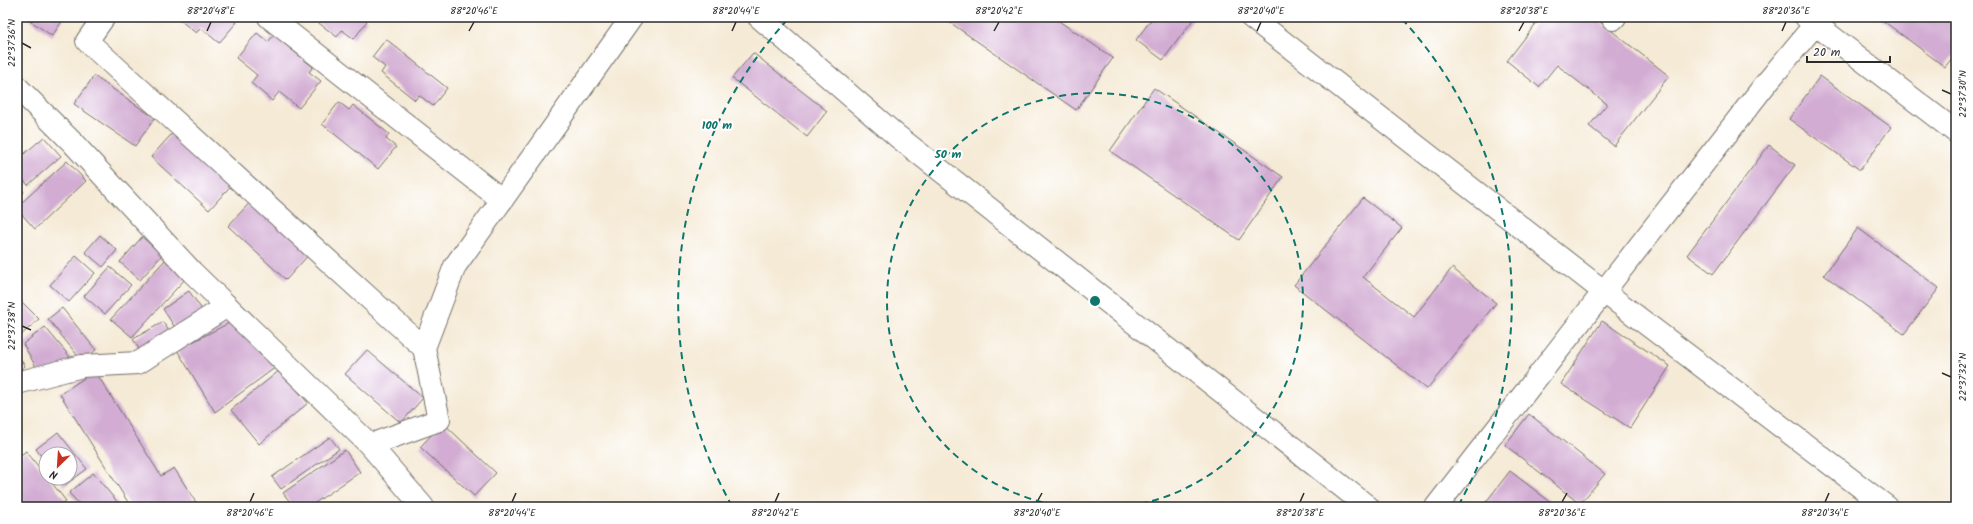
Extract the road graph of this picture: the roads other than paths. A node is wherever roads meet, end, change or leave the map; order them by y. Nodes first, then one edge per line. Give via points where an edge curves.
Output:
1 (104, 17) edge
2 (270, 17) edge
3 (632, 17) edge
4 (759, 17) edge
5 (1251, 17) edge
6 (1814, 20) edge
7 (17, 87) edge
8 (1956, 132) edge
9 (502, 200) junction
10 (1603, 291) junction
11 (227, 306) junction
12 (424, 348) junction
13 (17, 383) edge
14 (370, 445) junction
15 (423, 507) edge
16 (1368, 507) edge
17 (1436, 507) edge
18 (1887, 507) edge

1 - 12 street via 87,41
2 - 9 street
3 - 9 street
4 - 16 street via 897,136
5 - 10 street
6 - 8 street
6 - 10 street
7 - 11 street via 74,143 192,272
9 - 12 street via 455,266
10 - 17 street
10 - 18 street
11 - 13 street via 138,363 82,366
11 - 14 street
12 - 14 street via 439,420
14 - 15 street

